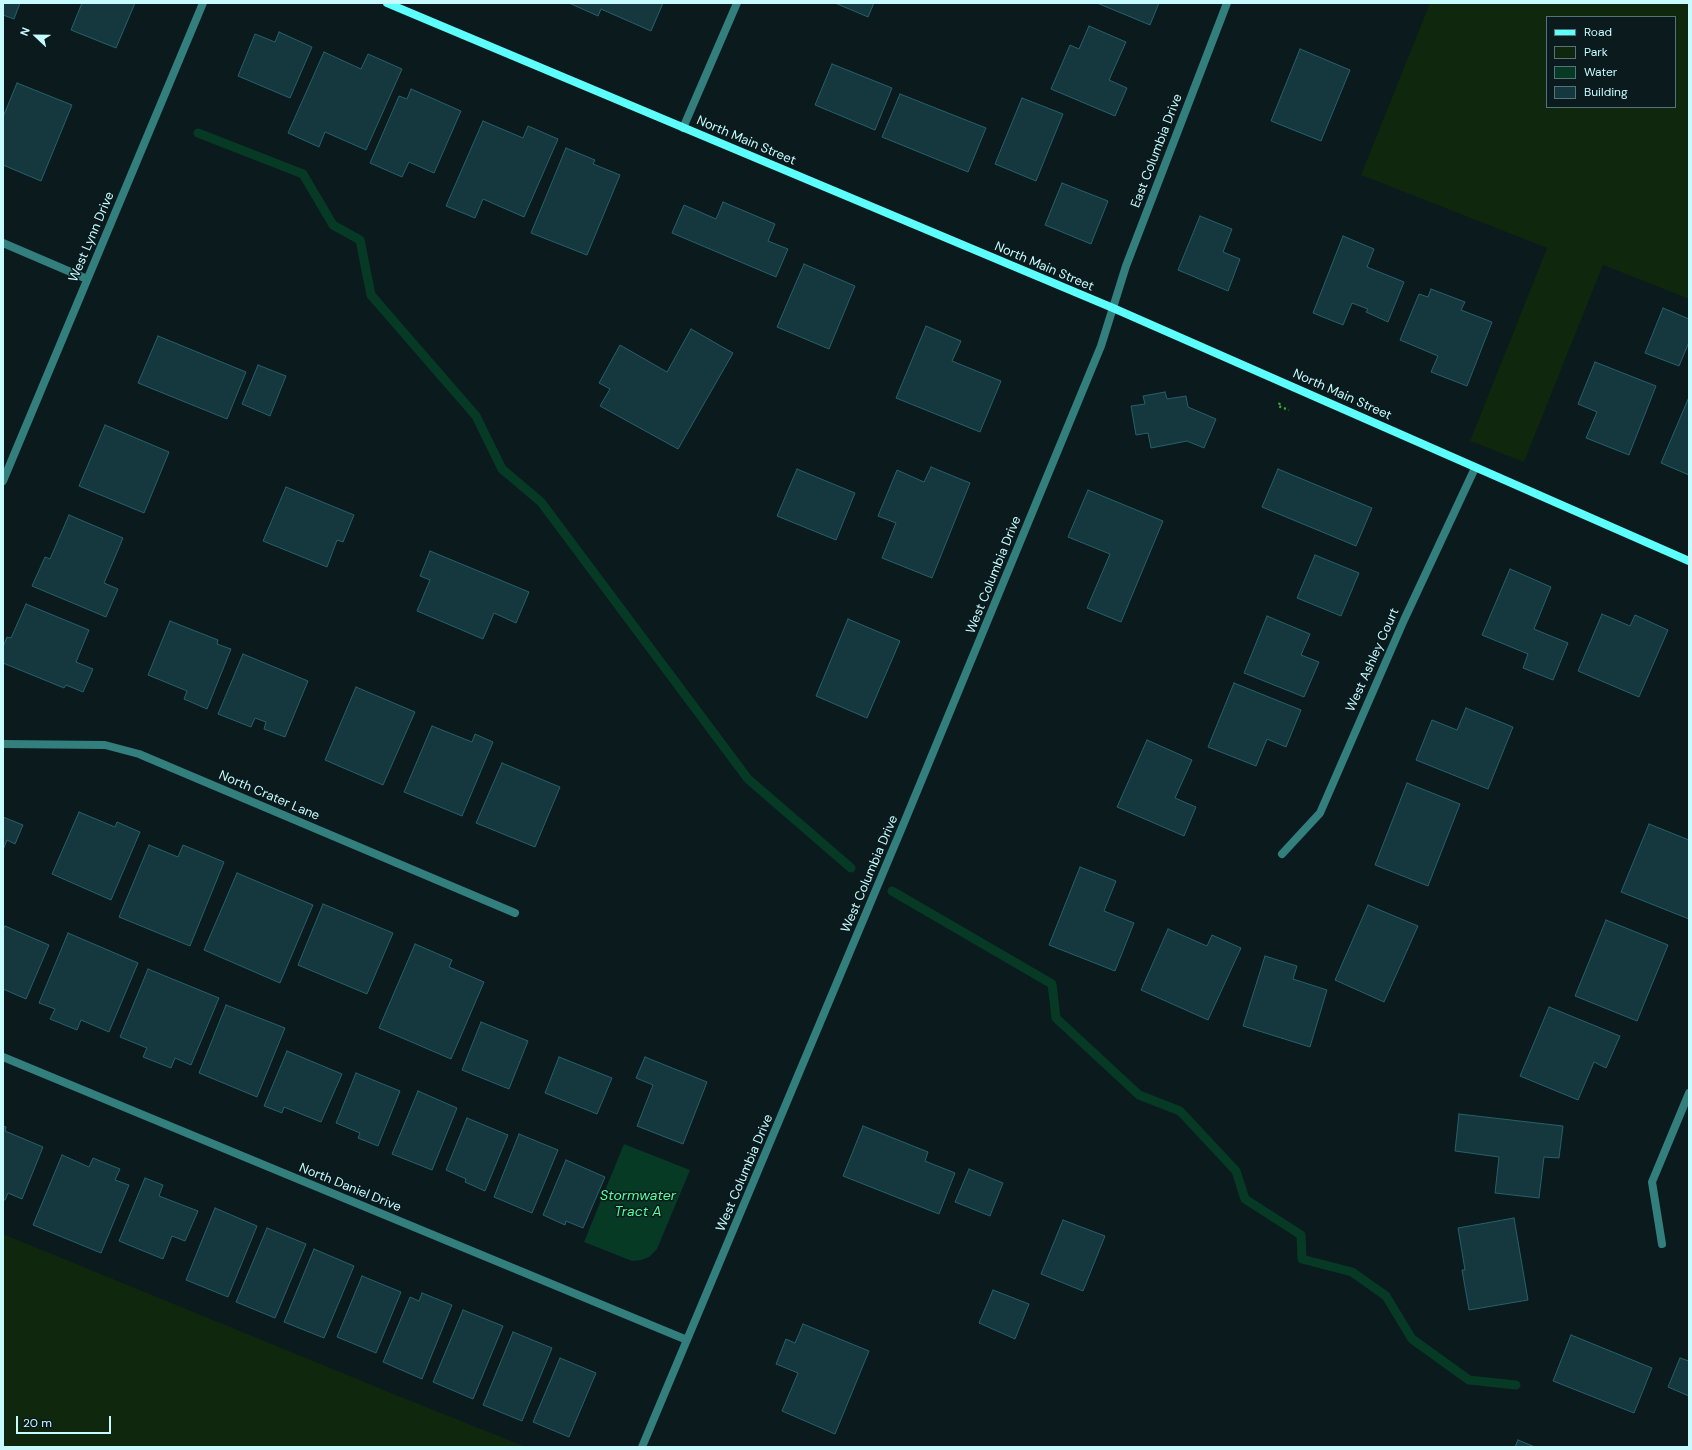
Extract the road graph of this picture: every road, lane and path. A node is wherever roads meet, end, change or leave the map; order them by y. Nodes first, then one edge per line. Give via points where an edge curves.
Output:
1 (203, 3) edge
2 (387, 3) edge
3 (737, 3) edge
4 (1227, 3) edge
5 (682, 128) junction
6 (3, 243) edge
7 (87, 279) junction
8 (1113, 308) junction
9 (1475, 468) junction
10 (3, 481) edge
11 (1689, 561) edge
12 (3, 744) edge
13 (1282, 854) dead end
14 (515, 913) dead end
15 (3, 1057) edge
16 (1689, 1092) edge
17 (1662, 1244) dead end
18 (687, 1340) junction
19 (642, 1447) edge

1 - 7 street, West Lynn Drive
2 - 5 street, North Main Street
3 - 5 street
4 - 8 street, East Columbia Drive via 1126,266
5 - 8 street, North Main Street
6 - 7 street
7 - 10 street, West Lynn Drive
8 - 9 street, North Main Street
8 - 18 street, West Columbia Drive via 1101,346
9 - 11 street, North Main Street
9 - 13 street, West Ashley Court via 1404,620 1320,813
12 - 14 street, North Crater Lane via 105,745 139,754
15 - 18 street, North Daniel Drive
16 - 17 street via 1652,1182
18 - 19 street, West Columbia Drive

